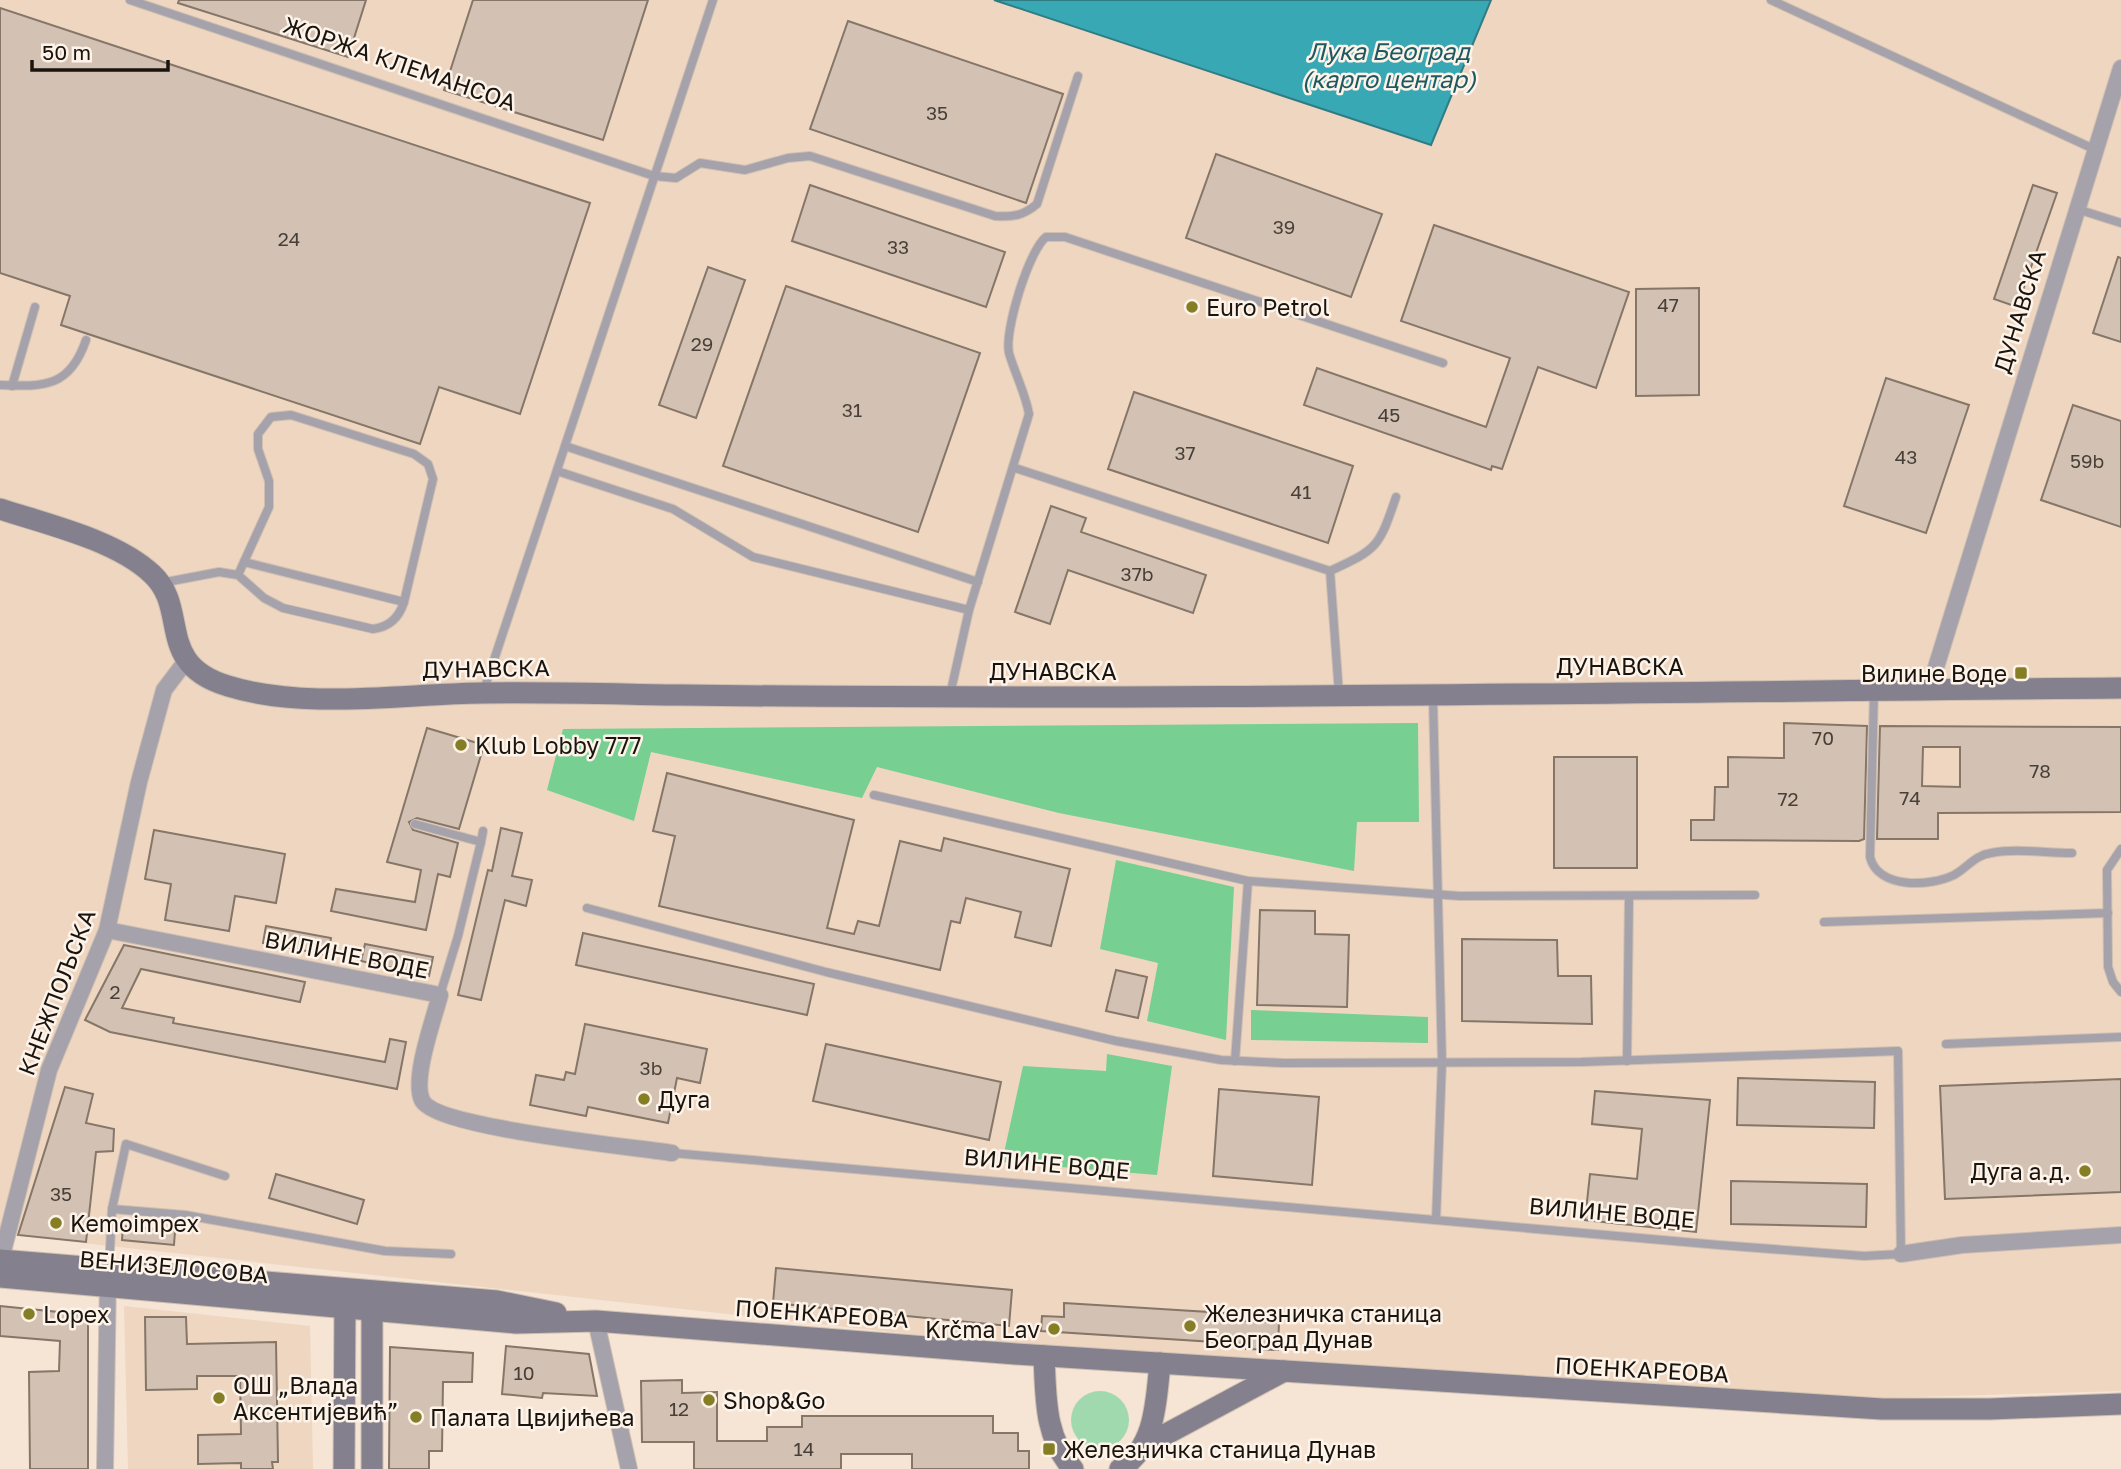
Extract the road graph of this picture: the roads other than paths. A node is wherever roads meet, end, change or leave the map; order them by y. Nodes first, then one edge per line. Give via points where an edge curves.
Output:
1 (130, 0) edge
2 (713, 0) edge
3 (1771, 0) edge
4 (2121, 68) edge
5 (1078, 76) dead end
6 (2096, 150) junction
7 (654, 176) junction
8 (2077, 209) junction
9 (2121, 223) edge
10 (35, 307) dead end
11 (86, 340) dead end
12 (1443, 363) dead end
13 (0, 385) edge
14 (12, 386) junction
15 (565, 446) junction
16 (1015, 468) junction
17 (557, 471) junction
18 (1396, 497) dead end
19 (0, 509) edge
20 (244, 562) junction
21 (1330, 571) junction
22 (238, 575) junction
23 (978, 582) junction
24 (160, 584) junction
25 (404, 602) junction
26 (969, 610) junction
27 (186, 661) junction
28 (2121, 688) edge
29 (1874, 690) junction
30 (1929, 690) junction
31 (484, 693) junction
32 (1433, 694) junction
33 (1339, 695) junction
34 (949, 698) junction
35 (874, 795) dead end
36 (415, 824) dead end
37 (483, 831) dead end
38 (481, 842) junction
39 (2121, 849) edge
40 (2072, 853) dead end
41 (1248, 881) junction
42 (1438, 894) junction
43 (1755, 895) dead end
44 (1629, 897) junction
45 (587, 908) dead end
46 (2108, 913) junction
47 (1824, 922) dead end
48 (107, 930) junction
49 (2121, 992) edge
50 (440, 995) junction
51 (2121, 1037) edge
52 (1946, 1044) dead end
53 (1235, 1060) junction
54 (1627, 1060) junction
55 (1442, 1062) junction
56 (672, 1153) joint
57 (225, 1176) dead end
58 (112, 1209) junction
59 (1436, 1220) junction
60 (2121, 1235) edge
61 (451, 1254) dead end
62 (1901, 1254) junction
63 (0, 1261) edge
64 (0, 1277) edge
65 (108, 1278) junction
66 (345, 1298) junction
67 (372, 1300) junction
68 (596, 1321) junction
69 (1044, 1356) junction
70 (1160, 1363) junction
71 (1284, 1371) junction
72 (2121, 1404) edge
73 (1144, 1446) junction
74 (105, 1469) edge
75 (344, 1469) edge
76 (372, 1469) edge
77 (629, 1469) edge
78 (1073, 1469) edge
79 (1120, 1469) edge

1 - 7 lane, ЖОРЖА КЛЕМАНСОА
2 - 7 lane
3 - 6 lane
4 - 6 street, ДУНАВСКА
5 - 7 lane via 1037,204 1013,217 995,216 810,156 745,170 700,163 676,178
6 - 8 street, ДУНАВСКА
7 - 15 lane
8 - 9 lane
8 - 30 street, ДУНАВСКА
10 - 14 lane
11 - 14 lane via 69,374 36,386
12 - 16 lane via 1065,237 1046,237 1034,251 1008,335 1029,414
13 - 14 lane
15 - 17 lane
15 - 23 lane
16 - 21 lane
16 - 23 lane
17 - 26 lane via 673,509 752,557
17 - 31 lane
18 - 21 lane via 1375,547
19 - 24 street via 86,538 128,558
20 - 22 lane
20 - 25 lane
20 - 25 lane via 269,507 269,481 258,435 271,417 291,415 414,453 428,464 433,479
21 - 33 lane
22 - 24 lane via 219,572
22 - 25 lane via 283,608 373,629 393,621
23 - 26 lane
24 - 27 street
26 - 34 lane
27 - 31 street, ДУНАВСКА via 219,683 257,692 330,698
27 - 48 street, КНЕЖПОЉСКА via 167,684 162,699
28 - 30 street, ДУНАВСКА
29 - 30 street, ДУНАВСКА
29 - 32 street, ДУНАВСКА
29 - 40 lane via 1870,858 1881,876 1894,881 1940,880 1987,853
31 - 34 street, ДУНАВСКА
32 - 33 street, ДУНАВСКА
32 - 42 lane
33 - 34 street, ДУНАВСКА
35 - 41 lane
36 - 38 lane
37 - 38 lane
38 - 50 lane
39 - 46 lane via 2107,870
41 - 42 lane
41 - 53 lane
42 - 44 lane
42 - 55 lane
43 - 44 lane
44 - 54 lane
45 - 53 lane via 826,972 1116,1041
46 - 47 lane
46 - 49 lane via 2108,967
48 - 50 street, ВИЛИНЕ ВОДЕ
48 - 63 street, КНЕЖПОЉСКА via 49,1070
50 - 56 street, ВИЛИНЕ ВОДЕ via 419,1078 427,1107 506,1130
51 - 52 lane
53 - 55 lane
54 - 55 lane
54 - 62 lane via 1898,1051
55 - 59 lane
56 - 59 lane, ВИЛИНЕ ВОДЕ
57 - 58 lane via 126,1144
58 - 61 lane via 185,1215 385,1251
58 - 65 lane
59 - 62 lane, ВИЛИНЕ ВОДЕ via 1864,1256
60 - 62 street, ВИЛИНЕ ВОДЕ via 1962,1245
63 - 65 street, ВЕНИЗЕЛОСОВА
64 - 65 street, ВЕНИЗЕЛОСОВА
65 - 66 street, ВЕНИЗЕЛОСОВА
65 - 74 street
66 - 67 street, ПОЕНКАРЕОВА
66 - 75 street
67 - 68 street, ПОЕНКАРЕОВА via 497,1301
67 - 76 street
68 - 69 street, ПОЕНКАРЕОВА
68 - 77 street
69 - 70 street, ПОЕНКАРЕОВА
69 - 78 street via 1051,1436
70 - 71 street, ПОЕНКАРЕОВА
70 - 73 street
71 - 72 street, ПОЕНКАРЕОВА via 1882,1409
71 - 73 street
73 - 79 street

